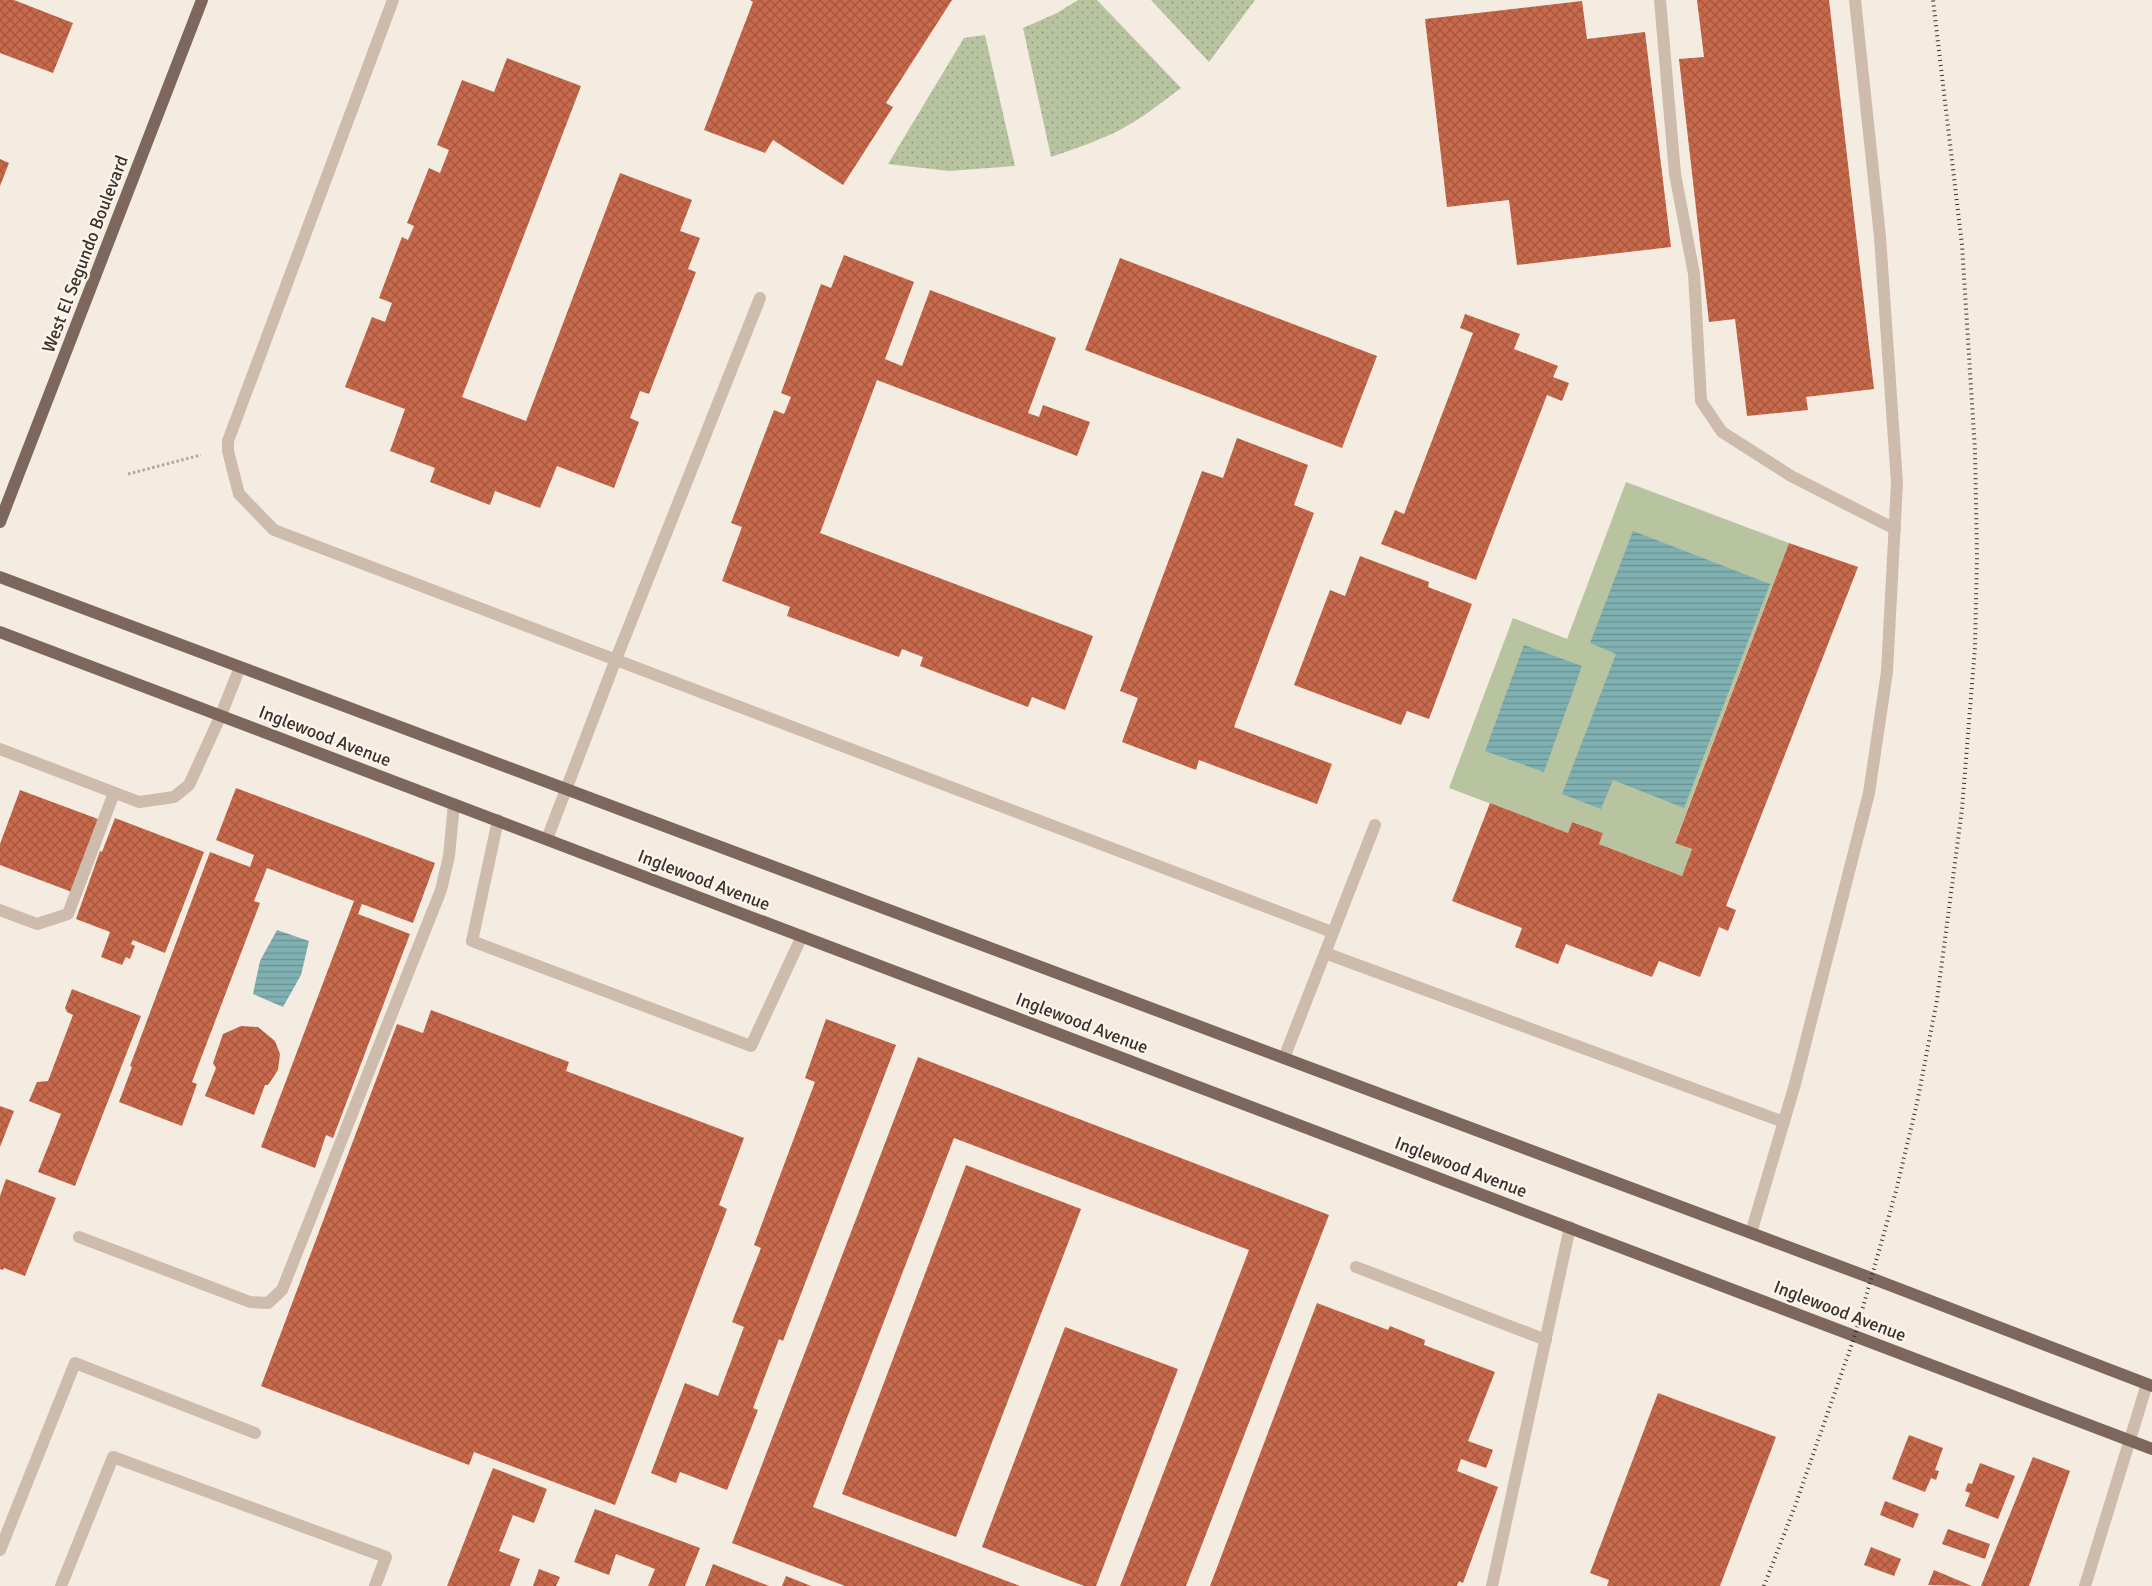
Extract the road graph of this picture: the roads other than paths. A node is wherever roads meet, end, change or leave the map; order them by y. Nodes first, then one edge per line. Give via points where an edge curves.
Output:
1 (202, 0) edge
2 (393, 0) edge
3 (1660, 0) edge
4 (1855, 0) edge
5 (760, 298) dead end
6 (0, 522) edge
7 (1895, 530) junction
8 (0, 577) edge
9 (0, 632) edge
10 (616, 658) junction
11 (240, 667) junction
12 (221, 716) junction
13 (0, 749) edge
14 (567, 789) junction
15 (114, 793) junction
16 (454, 804) junction
17 (498, 820) junction
18 (1375, 825) dead end
19 (546, 839) junction
20 (0, 910) edge
21 (1332, 932) junction
22 (802, 936) junction
23 (1325, 953) junction
24 (1284, 1058) junction
25 (1784, 1122) junction
26 (1570, 1227) junction
27 (1751, 1233) junction
28 (79, 1237) dead end
29 (1356, 1267) dead end
30 (1546, 1340) junction
31 (2150, 1385) edge
32 (255, 1433) dead end
33 (2130, 1441) junction
34 (2152, 1449) edge
35 (0, 1550) edge
36 (61, 1586) edge
37 (375, 1586) edge
38 (1492, 1586) edge
39 (2085, 1586) edge

1 - 6 main road, West El Segundo Boulevard
2 - 10 lane via 228,441 239,494 274,530
3 - 7 lane via 1675,174 1694,274 1700,400 1722,432 1791,476
4 - 7 lane via 1880,237 1897,483
5 - 10 lane
7 - 25 lane via 1887,672 1869,793
8 - 11 main road, Inglewood Avenue
9 - 12 main road, Inglewood Avenue
10 - 14 lane
10 - 21 lane
11 - 12 lane
11 - 14 main road, Inglewood Avenue
12 - 15 lane via 188,786 174,797 139,802
12 - 16 main road, Inglewood Avenue
13 - 15 lane
14 - 19 lane
14 - 24 main road, Inglewood Avenue
15 - 20 lane via 68,914 37,924
16 - 17 main road, Inglewood Avenue
16 - 28 lane via 449,856 441,890 282,1290 268,1303 250,1302
17 - 19 main road, Inglewood Avenue
17 - 22 lane via 472,941 751,1046
18 - 21 lane
19 - 22 main road, Inglewood Avenue
21 - 23 lane
22 - 26 main road, Inglewood Avenue
23 - 24 lane
23 - 25 lane
24 - 27 main road, Inglewood Avenue
25 - 27 lane
26 - 30 lane
26 - 33 main road, Inglewood Avenue
27 - 31 main road, Inglewood Avenue
29 - 30 lane
30 - 38 lane
31 - 33 lane
32 - 35 lane via 75,1363
33 - 34 main road, Inglewood Avenue
33 - 39 lane
36 - 37 lane via 113,1458 386,1557

